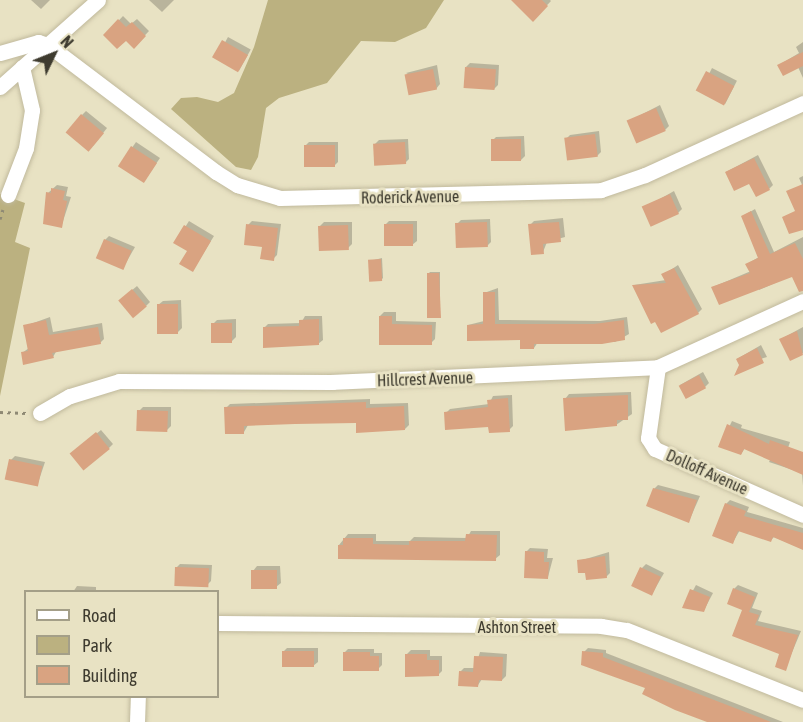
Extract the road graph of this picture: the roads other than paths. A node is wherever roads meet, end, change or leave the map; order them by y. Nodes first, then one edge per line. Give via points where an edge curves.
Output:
1 (99, 0) edge
2 (48, 45) junction
3 (0, 53) edge
4 (22, 67) junction
5 (0, 87) edge
6 (803, 103) edge
7 (8, 195) dead end
8 (803, 301) edge
9 (658, 367) junction
10 (40, 413) road end
11 (803, 514) edge
12 (219, 623) edge
13 (138, 698) edge
14 (803, 700) edge
15 (137, 722) edge

1 - 2 street
2 - 3 street via 38,42
2 - 4 street
2 - 6 street, Roderick Avenue via 216,172 237,185 280,198 601,190 645,176
4 - 5 street
4 - 7 street via 32,110 26,148
8 - 9 street, Hillcrest Avenue
9 - 10 street, Hillcrest Avenue via 332,382 119,381 70,396
9 - 11 street, Dolloff Avenue via 648,438 655,449
12 - 14 street, Ashton Street via 609,627 638,634
13 - 15 street

